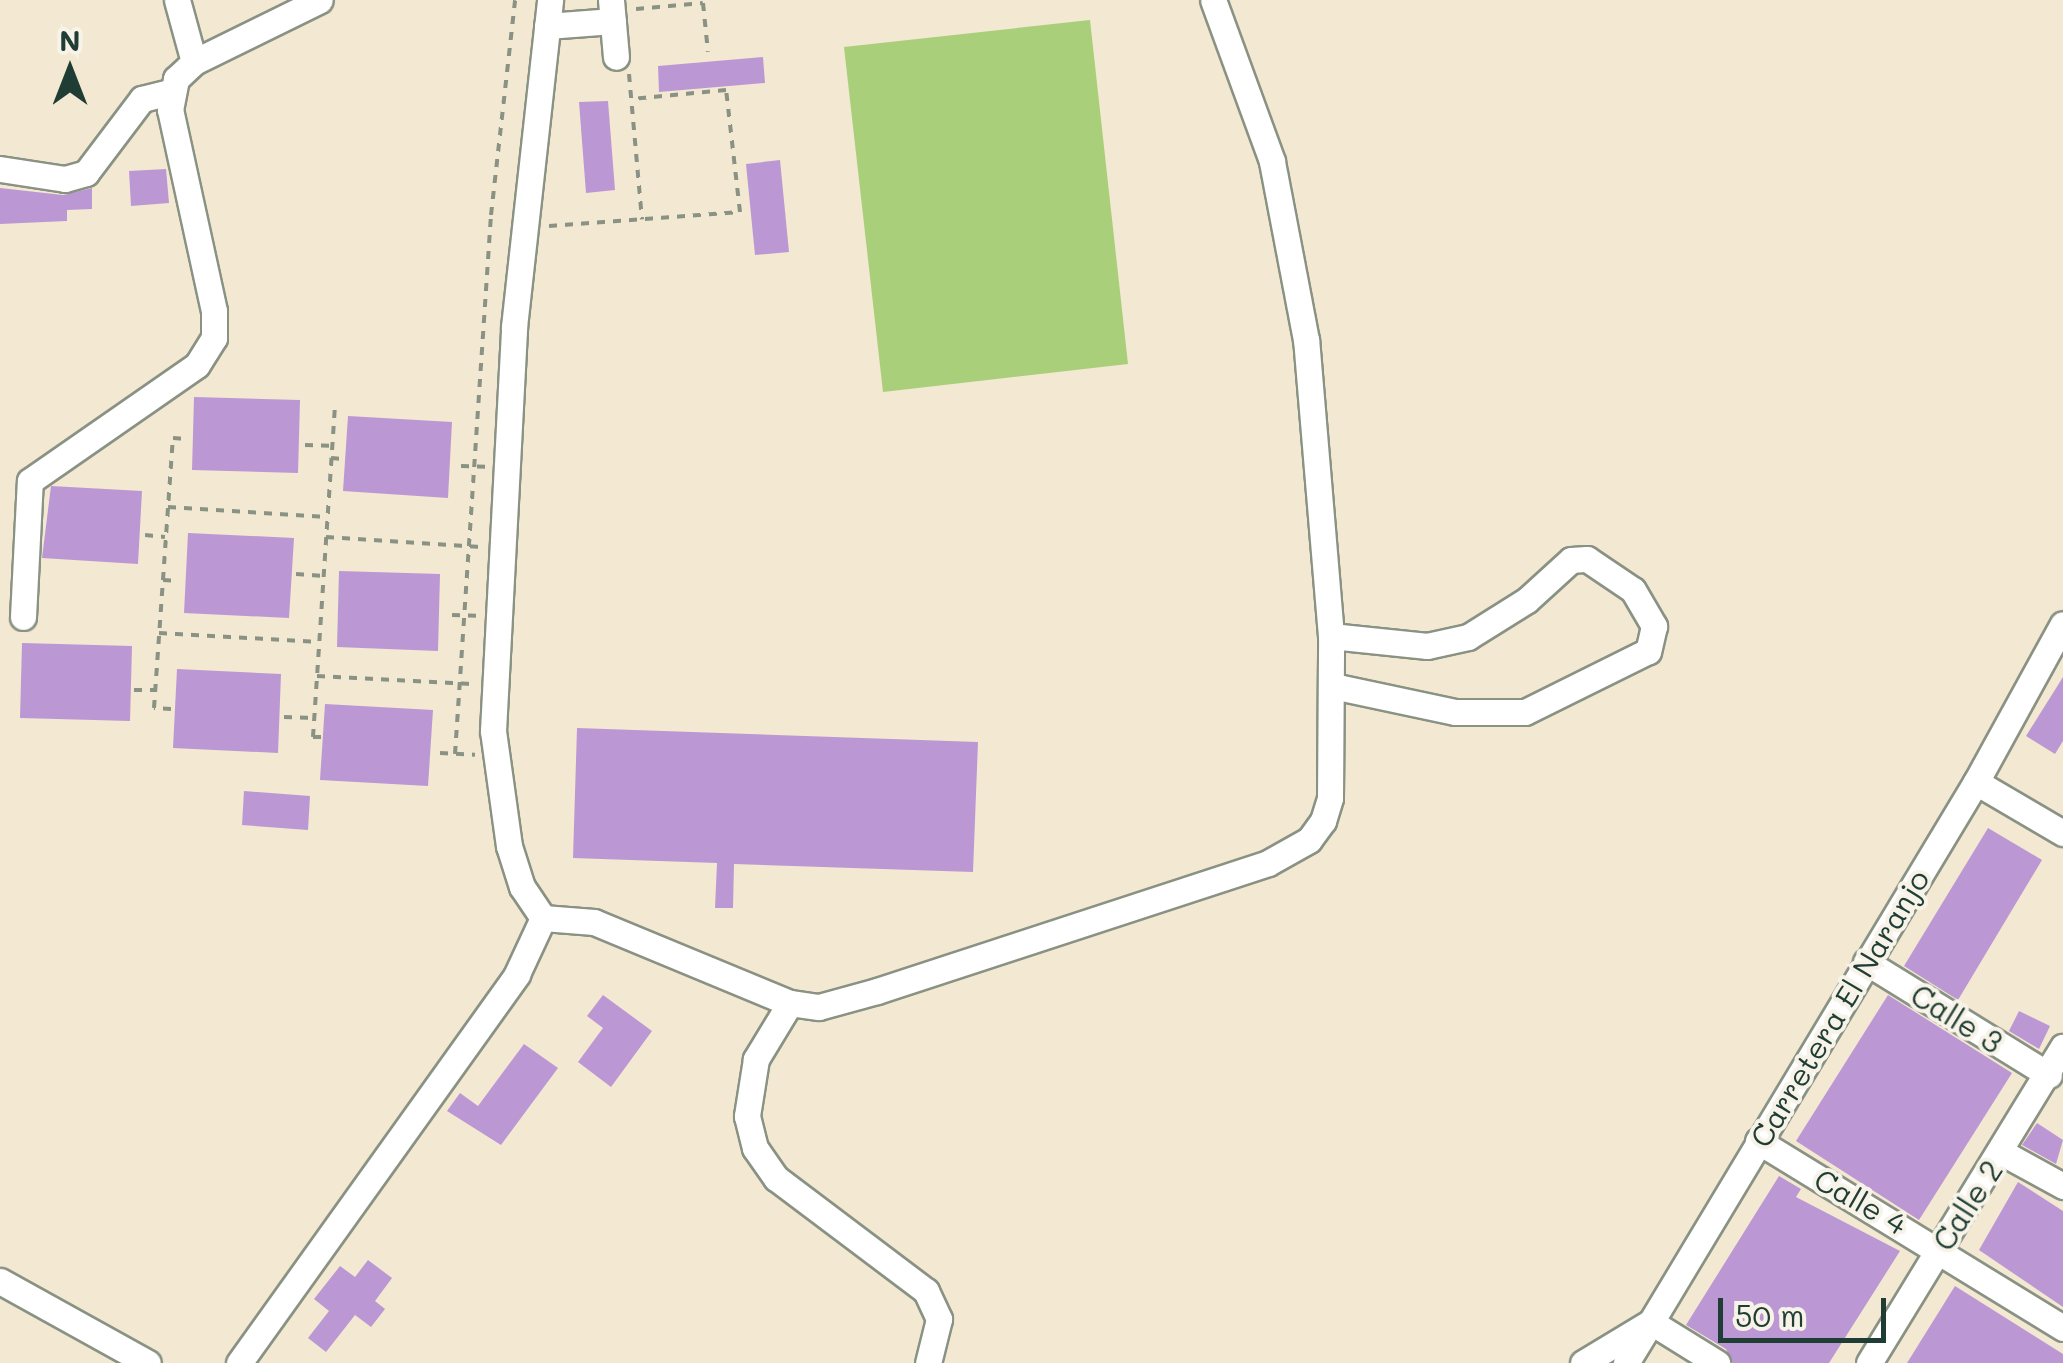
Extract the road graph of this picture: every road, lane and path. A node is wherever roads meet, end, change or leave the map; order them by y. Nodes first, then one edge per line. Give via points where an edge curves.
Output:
1 (177, 0) edge
2 (320, 0) edge
3 (515, 0) edge
4 (1213, 0) edge
5 (612, 11) edge
6 (549, 13) edge
7 (708, 52) dead end
8 (616, 57) joint
9 (194, 62) junction
10 (170, 92) junction
11 (631, 99) junction
12 (0, 169) edge
13 (642, 219) junction
14 (525, 227) junction
15 (335, 408) dead end
16 (188, 439) dead end
17 (305, 445) dead end
18 (332, 446) junction
19 (331, 458) junction
20 (343, 458) dead end
21 (168, 507) junction
22 (328, 517) junction
23 (145, 536) dead end
24 (166, 536) junction
25 (326, 537) junction
26 (468, 546) junction
27 (498, 548) junction
28 (296, 574) dead end
29 (324, 576) junction
30 (163, 580) junction
31 (179, 581) dead end
32 (322, 598) junction
33 (330, 598) dead end
34 (23, 617) dead end
35 (2063, 624) edge
36 (160, 634) junction
37 (1331, 636) junction
38 (319, 642) junction
39 (316, 676) junction
40 (460, 684) junction
41 (494, 686) junction
42 (1332, 686) junction
43 (134, 690) dead end
44 (156, 690) junction
45 (171, 709) dead end
46 (284, 717) dead end
47 (314, 718) junction
48 (321, 737) dead end
49 (440, 753) dead end
50 (455, 754) junction
51 (495, 756) junction
52 (1976, 782) junction
53 (2063, 833) edge
54 (543, 918) junction
55 (1866, 962) junction
56 (790, 1004) junction
57 (2063, 1047) edge
58 (2048, 1075) junction
59 (1758, 1142) junction
60 (2001, 1152) junction
61 (2063, 1186) edge
62 (1940, 1247) junction
63 (0, 1281) edge
64 (1651, 1322) junction
65 (2063, 1328) edge
66 (148, 1363) edge
67 (239, 1363) edge
68 (928, 1363) edge
69 (1583, 1363) edge
70 (1626, 1363) edge
71 (1717, 1363) edge
72 (1869, 1363) edge

1 - 9 street
2 - 9 street
3 - 26 path via 502,88
4 - 37 street via 1272,162 1287,236 1306,340
5 - 6 street
5 - 7 path via 703,4
5 - 8 street
6 - 14 street
8 - 11 path via 628,56
9 - 10 street
10 - 12 street via 142,99 86,173 65,180
10 - 34 street via 214,338 197,365 30,480
11 - 13 path
11 - 13 path via 726,90 740,212
13 - 14 path
14 - 27 street
15 - 18 path
16 - 21 path via 173,438
17 - 18 path
18 - 19 path
19 - 20 path
19 - 22 path
21 - 22 path
21 - 24 path
22 - 25 path
23 - 24 path
24 - 30 path
25 - 26 path
25 - 29 path
26 - 27 path
26 - 40 path
27 - 41 street
28 - 29 path
29 - 32 path
30 - 31 path
30 - 36 path
32 - 33 path
32 - 38 path
35 - 52 street, Carretera El Naranjo
36 - 38 path
36 - 44 path
37 - 42 street
37 - 42 street via 1427,646 1468,637 1528,600 1571,560 1587,560 1633,590 1654,626 1648,651 1525,712 1455,712
38 - 39 path
39 - 40 path
39 - 47 path
40 - 41 path
40 - 50 path
41 - 51 street
42 - 56 street via 1330,798 1323,821 1290,854 877,991 819,1007
43 - 44 path
44 - 45 path via 154,708
46 - 47 path
47 - 48 path via 313,737
49 - 50 path
50 - 51 path
51 - 54 street via 509,846 522,887
52 - 53 street
52 - 55 street, Carretera El Naranjo
54 - 56 street via 594,922
54 - 67 street via 517,974
55 - 58 street, Calle 3
55 - 59 street, Carretera El Naranjo
56 - 68 street via 756,1058 746,1116 754,1148 776,1178 926,1291 939,1318
57 - 58 street, Calle 2
58 - 60 street, Calle 2
59 - 62 street, Calle 4
59 - 64 street, Carretera El Naranjo
60 - 61 street
60 - 62 street, Calle 2
62 - 65 street, Calle 4
62 - 72 street, Calle 2
63 - 66 street
64 - 69 street, Carretera El Naranjo
64 - 70 street
64 - 71 street

